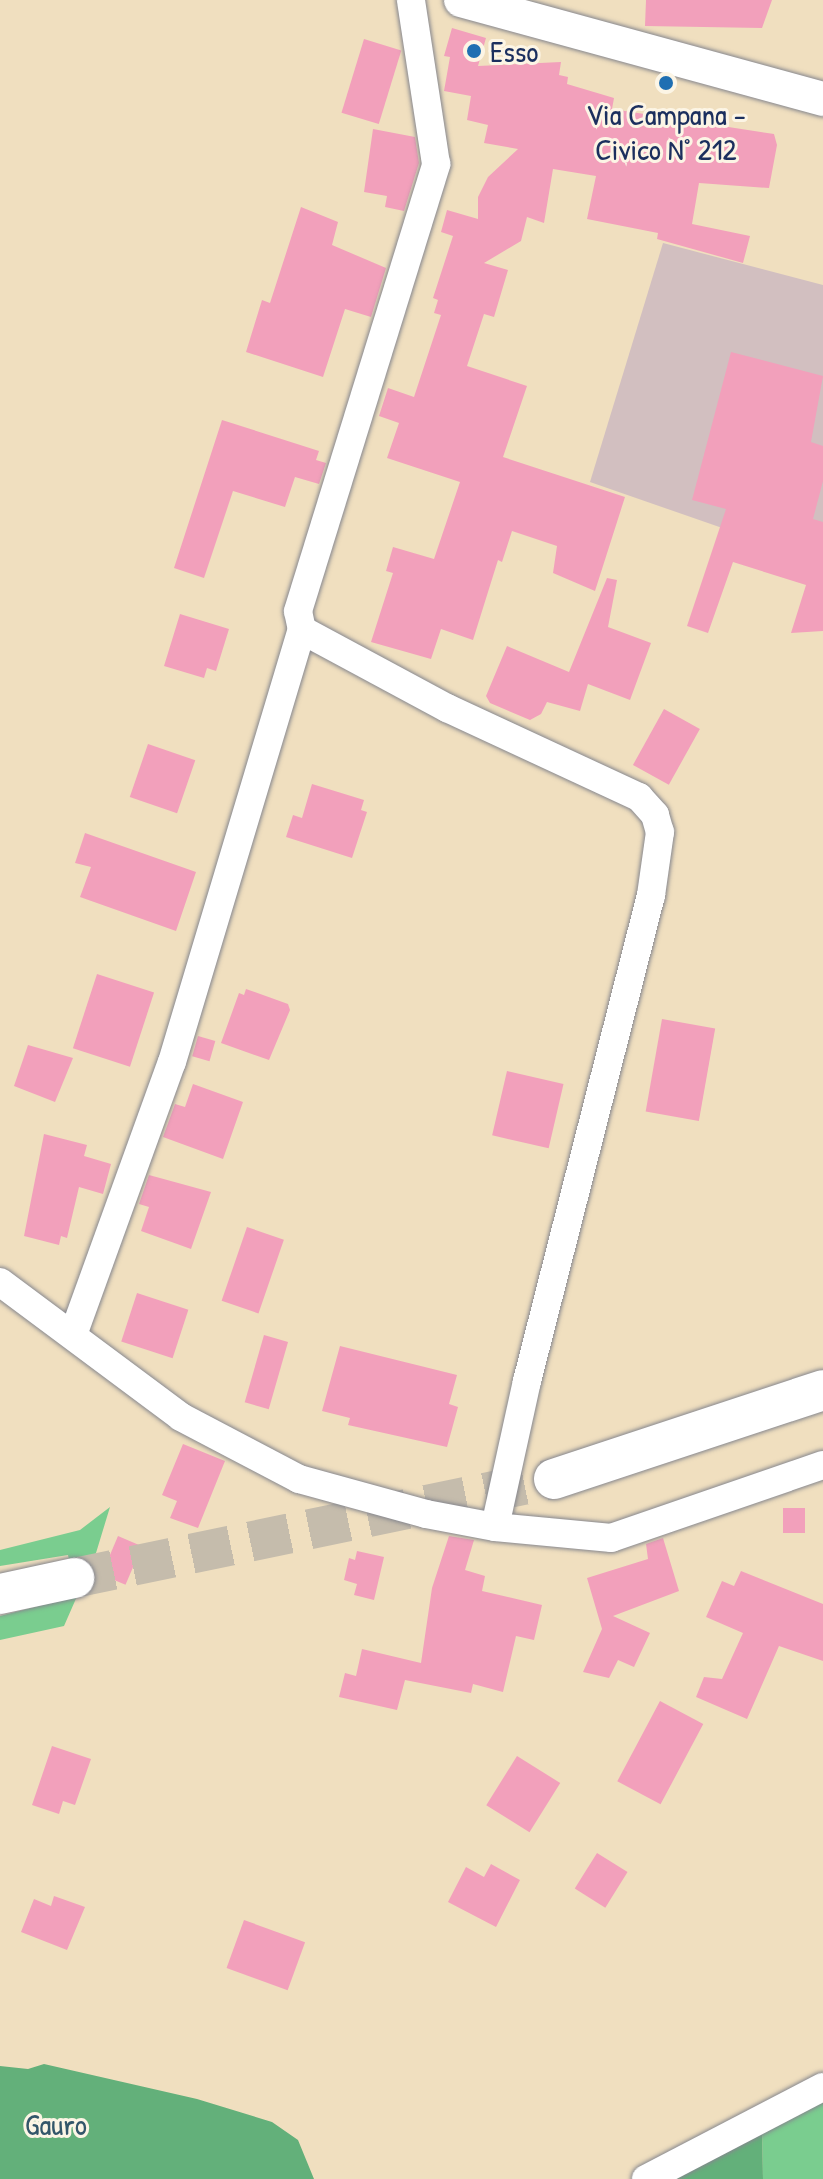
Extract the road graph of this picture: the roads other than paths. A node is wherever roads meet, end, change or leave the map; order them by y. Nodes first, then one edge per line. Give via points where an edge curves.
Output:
1 (411, 0) edge
2 (461, 0) edge
3 (823, 99) edge
4 (302, 630) junction
5 (0, 1282) edge
6 (73, 1335) junction
7 (823, 1390) edge
8 (823, 1465) edge
9 (554, 1479) tunnel mouth
10 (495, 1527) junction
11 (74, 1578) tunnel mouth
12 (0, 1594) edge
13 (823, 2087) edge
14 (646, 2179) edge

1 - 4 street via 436,164 298,611
2 - 3 street
4 - 6 street via 172,1062
4 - 10 street via 447,708 639,797 655,815 660,832 651,895 534,1351
5 - 6 street
6 - 10 street via 181,1417 299,1479
7 - 9 main road
8 - 10 street via 631,1535 611,1538
11 - 12 main road
13 - 14 street

